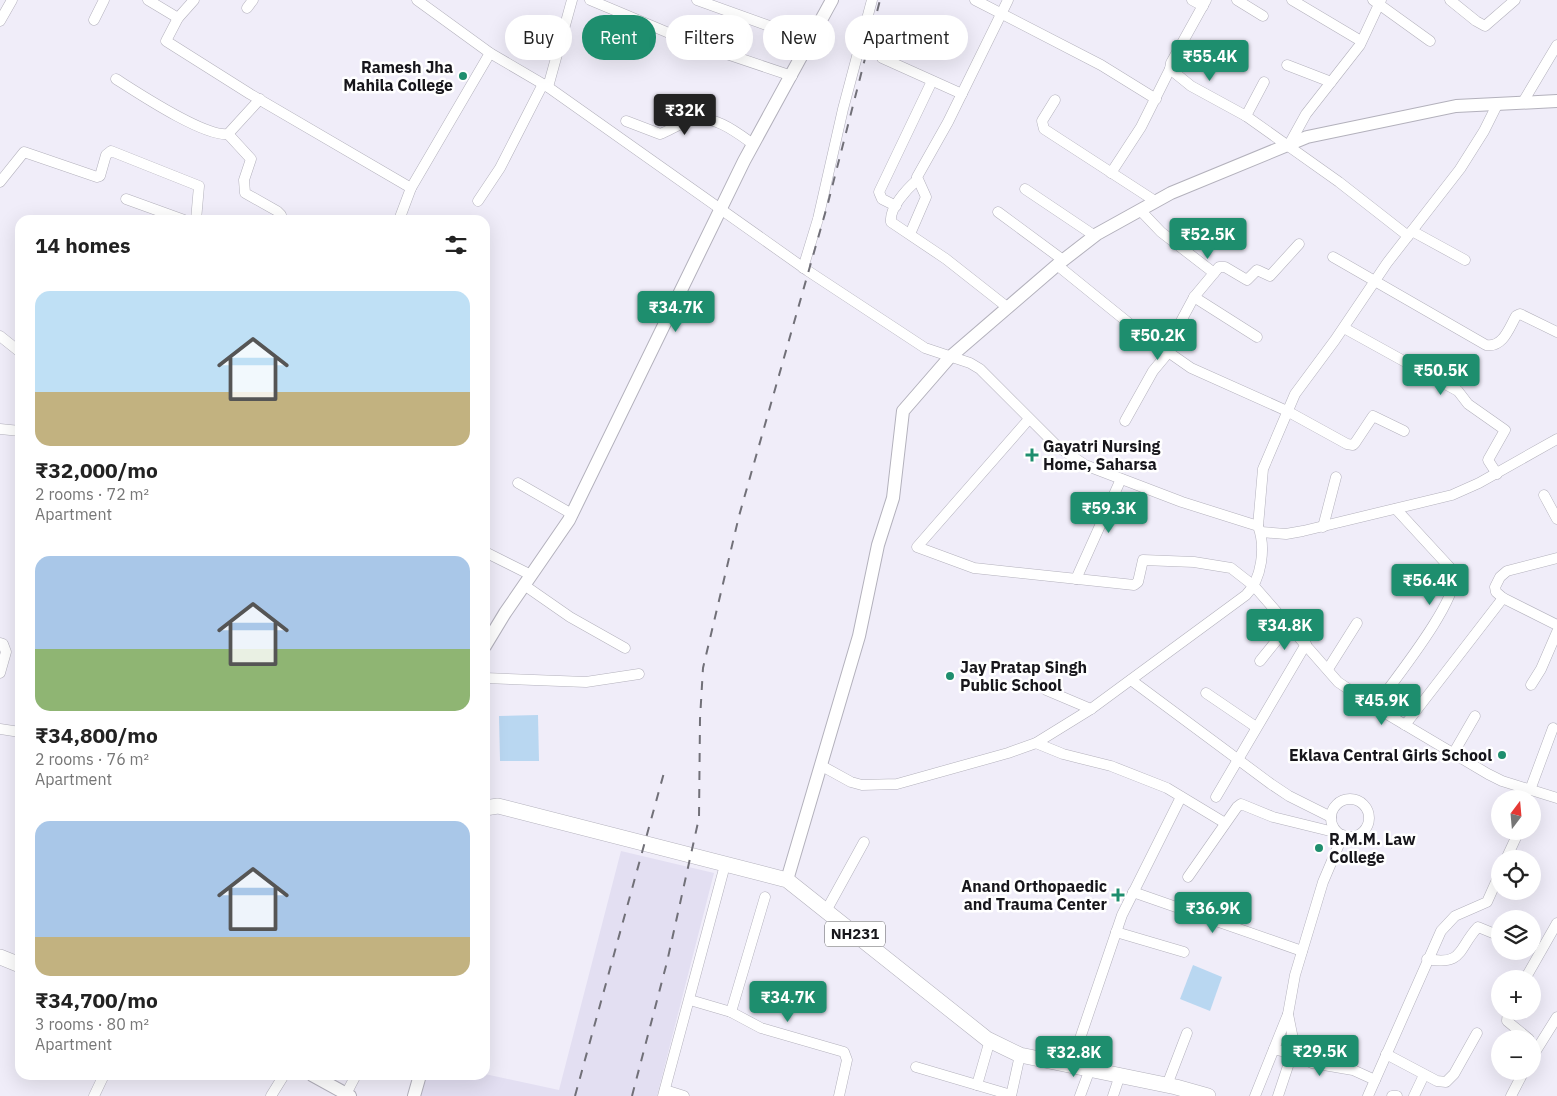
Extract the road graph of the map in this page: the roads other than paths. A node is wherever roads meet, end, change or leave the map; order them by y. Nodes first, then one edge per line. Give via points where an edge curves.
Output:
1 (12, 0) edge
2 (104, 0) edge
3 (148, 0) edge
4 (194, 0) edge
5 (417, 0) edge
6 (572, 0) edge
7 (590, 0) edge
8 (697, 0) edge
9 (832, 0) edge
10 (872, 0) edge
11 (975, 0) edge
12 (1008, 0) edge
13 (1192, 0) edge
14 (1237, 0) edge
15 (1292, 0) edge
16 (1450, 0) edge
17 (1514, 0) edge
18 (1378, 1) edge
19 (1204, 3) edge
20 (1003, 13) junction
21 (824, 15) edge
22 (1263, 16) dead end
23 (178, 18) junction
24 (0, 20) edge
25 (94, 20) dead end
26 (763, 24) edge
27 (1361, 41) junction
28 (1430, 41) dead end
29 (1557, 45) edge
30 (490, 53) junction
31 (801, 60) edge
32 (886, 60) edge
33 (1287, 65) dead end
34 (1170, 69) junction
35 (792, 76) junction
36 (116, 79) dead end
37 (932, 81) junction
38 (1264, 82) dead end
39 (1331, 82) junction
40 (545, 86) junction
41 (962, 94) junction
42 (260, 99) junction
43 (1156, 99) junction
44 (1055, 100) dead end
45 (1557, 100) edge
46 (1523, 102) junction
47 (1498, 103) junction
48 (1246, 116) junction
49 (626, 121) dead end
50 (228, 134) junction
51 (753, 144) junction
52 (1287, 144) junction
53 (1112, 173) junction
54 (917, 180) junction
55 (0, 182) edge
56 (411, 188) junction
57 (1025, 189) dead end
58 (126, 199) dead end
59 (478, 201) dead end
60 (1156, 201) junction
61 (896, 206) junction
62 (720, 210) junction
63 (1140, 210) junction
64 (998, 212) dead end
65 (170, 215) edge
66 (196, 215) edge
67 (281, 215) edge
68 (401, 215) edge
69 (910, 234) junction
70 (1410, 234) junction
71 (1095, 236) junction
72 (1299, 244) dead end
73 (1333, 257) dead end
74 (1465, 260) dead end
75 (1060, 262) junction
76 (803, 268) junction
77 (1214, 273) junction
78 (1375, 282) junction
79 (1194, 297) junction
80 (1007, 307) junction
81 (1344, 328) junction
82 (1557, 332) edge
83 (0, 336) edge
84 (1256, 337) dead end
85 (15, 348) edge
86 (1166, 352) junction
87 (949, 358) junction
88 (1287, 410) junction
89 (1029, 419) junction
90 (1125, 422) dead end
91 (0, 429) edge
92 (15, 430) edge
93 (1404, 431) dead end
94 (1557, 439) edge
95 (1497, 474) junction
96 (1336, 477) dead end
97 (1121, 478) junction
98 (518, 483) dead end
99 (1544, 495) dead end
100 (1396, 509) junction
101 (572, 514) junction
102 (1557, 520) edge
103 (1323, 527) junction
104 (1260, 529) junction
105 (490, 555) edge
106 (1557, 558) edge
107 (1076, 579) junction
108 (527, 580) junction
109 (1254, 586) junction
110 (1503, 598) junction
111 (1357, 623) dead end
112 (1289, 625) junction
113 (1557, 625) edge
114 (1557, 632) edge
115 (490, 638) edge
116 (0, 643) edge
117 (1306, 644) junction
118 (625, 648) dead end
119 (1260, 661) dead end
120 (1328, 669) junction
121 (0, 673) edge
122 (639, 674) dead end
123 (490, 678) edge
124 (1131, 680) junction
125 (1530, 685) dead end
126 (1046, 690) dead end
127 (1206, 693) dead end
128 (1375, 707) junction
129 (1091, 709) junction
130 (1475, 716) dead end
131 (1405, 725) junction
132 (1256, 726) junction
133 (1553, 728) dead end
134 (0, 729) edge
135 (15, 731) edge
136 (1036, 743) junction
137 (1453, 754) junction
138 (1237, 761) junction
139 (822, 766) junction
140 (1523, 790) edge
141 (1534, 790) edge
142 (1541, 795) edge
143 (1181, 797) junction
144 (1216, 797) dead end
145 (1557, 798) edge
146 (490, 807) edge
147 (1331, 817) junction
148 (1225, 824) junction
149 (1342, 837) junction
150 (864, 842) dead end
151 (725, 865) junction
152 (1188, 877) dead end
153 (787, 880) junction
154 (1133, 892) junction
155 (1491, 893) edge
156 (765, 897) dead end
157 (826, 911) junction
158 (1557, 923) edge
159 (1116, 932) junction
160 (1491, 932) edge
161 (1302, 951) junction
162 (1184, 952) dead end
163 (0, 957) edge
164 (1427, 959) junction
165 (15, 963) edge
166 (1530, 970) edge
167 (690, 1000) junction
168 (731, 1012) junction
169 (1288, 1014) junction
170 (1507, 1020) edge
171 (1555, 1024) edge
172 (1518, 1030) edge
173 (1187, 1033) dead end
174 (1478, 1033) dead end
175 (1541, 1039) edge
176 (990, 1040) junction
177 (1274, 1049) junction
178 (1292, 1054) junction
179 (1386, 1054) junction
180 (1020, 1055) junction
181 (1071, 1065) junction
182 (916, 1067) dead end
183 (1090, 1069) junction
184 (1120, 1075) junction
185 (1424, 1075) junction
186 (102, 1080) edge
187 (281, 1080) edge
188 (321, 1080) edge
189 (354, 1080) edge
190 (419, 1080) edge
191 (1375, 1080) junction
192 (1519, 1080) edge
193 (977, 1085) junction
194 (1167, 1085) junction
195 (664, 1093) edge
196 (348, 1095) edge
197 (1011, 1095) edge
198 (1199, 1095) edge
199 (94, 1096) edge
200 (271, 1096) edge
201 (414, 1096) edge
202 (684, 1096) edge
203 (838, 1096) edge
204 (1080, 1096) edge
205 (1113, 1096) edge
206 (1255, 1096) edge
207 (1278, 1096) edge
208 (1368, 1096) edge
209 (1392, 1096) edge
210 (1398, 1096) edge
211 (1414, 1096) edge
212 (1511, 1096) edge

1 - 24 street
2 - 25 street
3 - 23 street
4 - 23 street
5 - 30 street
6 - 40 street
7 - 35 street via 688,41
8 - 26 street
9 - 21 main road
10 - 76 street
11 - 20 street
12 - 20 street
13 - 19 street
14 - 22 street
15 - 27 street
16 - 17 street via 1485,26
18 - 27 street
18 - 28 street
19 - 34 street
20 - 41 street
20 - 43 street via 1101,65
23 - 42 street via 166,41
27 - 39 street
29 - 46 street
30 - 40 street
30 - 56 street
31 - 35 main road
32 - 37 street
33 - 39 street
34 - 43 street
34 - 48 street via 1192,86
35 - 51 main road
36 - 50 street via 163,108 212,132
37 - 41 street
37 - 61 street via 879,192 882,199
38 - 48 street
39 - 52 street
40 - 59 street
40 - 62 street
41 - 54 street
42 - 50 street
42 - 56 street
43 - 53 street
44 - 53 street via 1042,121 1044,128
45 - 46 main road
46 - 47 main road
47 - 52 main road via 1456,106
47 - 70 street via 1460,169
48 - 52 street
49 - 51 street via 660,134 691,120 705,119 729,127
50 - 67 street via 251,160 244,180 245,193
51 - 62 main road
52 - 60 main road
52 - 70 street
53 - 60 street
54 - 61 street
54 - 69 street via 926,196
55 - 66 street via 24,152 97,177 106,155 111,151 199,186
56 - 68 street
57 - 71 street
58 - 65 street
60 - 63 main road
61 - 69 street via 891,222
62 - 76 street
62 - 101 main road
63 - 71 main road
63 - 77 street via 1161,232
64 - 75 street
69 - 80 street
70 - 74 street
70 - 78 street
71 - 75 main road
72 - 77 street via 1272,275 1258,270 1247,280 1222,266
73 - 78 street
75 - 80 main road
75 - 86 street
76 - 87 street via 925,348
77 - 79 street
78 - 81 street
78 - 82 street via 1486,345 1500,343 1520,314
79 - 84 street
79 - 86 street
80 - 87 main road
81 - 88 street via 1295,394
81 - 95 street via 1458,391 1465,401 1505,430 1488,460
83 - 85 street
86 - 88 street via 1218,382
86 - 90 street
87 - 89 street via 970,363 980,370
87 - 139 main road via 903,411 893,498 878,545 860,636
88 - 93 street via 1347,444 1355,443 1373,416
88 - 104 street via 1263,469
89 - 97 street via 1057,446 1086,465
89 - 107 street via 917,547 974,568
91 - 92 street
94 - 95 street
95 - 100 street via 1452,494
96 - 103 street
97 - 104 street
97 - 107 street
98 - 101 street
99 - 102 street
100 - 103 street
100 - 128 street via 1454,572 1456,583 1436,620
101 - 108 main road
103 - 104 street via 1286,534
104 - 109 street via 1260,565
105 - 108 street
106 - 110 street via 1507,571 1495,587
107 - 109 street via 1134,585 1138,582 1144,560 1228,567
108 - 115 main road
108 - 118 street via 570,617
109 - 112 street
109 - 124 street
110 - 113 street
110 - 131 street
111 - 120 street
112 - 117 street
112 - 119 street
114 - 125 street via 1541,669
116 - 121 street via 6,652
117 - 120 street
117 - 132 street
120 - 128 street via 1338,682
122 - 123 street via 586,682
124 - 129 street
124 - 138 street
126 - 129 street
127 - 132 street
128 - 131 street
129 - 136 street
130 - 137 street
131 - 137 street
132 - 138 street
133 - 141 street
134 - 135 street
136 - 139 street via 1008,754 897,784 857,783
136 - 143 street via 1130,773
137 - 140 street
138 - 144 street
138 - 147 street via 1289,796
139 - 153 main road
142 - 145 street
143 - 148 street
143 - 154 street
146 - 151 highway, NH231 via 498,806
147 - 149 street
147 - 149 street via 1334,808 1343,800 1356,800 1366,808 1369,820 1364,831
148 - 149 street via 1241,804
148 - 152 street
149 - 161 street via 1323,882
150 - 157 street
151 - 153 highway, NH231
151 - 167 street
153 - 157 highway, NH231
154 - 159 street
154 - 161 street
155 - 164 street via 1487,902 1461,912 1448,922
156 - 168 street
157 - 176 highway, NH231
158 - 166 street
159 - 162 street
159 - 181 street
160 - 164 street via 1478,927 1455,958
161 - 169 street
163 - 165 highway
164 - 179 street
167 - 168 street
167 - 195 street
168 - 203 street via 761,1028 846,1053
169 - 177 street
169 - 178 street
170 - 172 street
171 - 175 street
173 - 194 street
174 - 185 street via 1449,1080 1442,1082
176 - 180 highway, NH231
176 - 193 street
177 - 178 street
177 - 206 street
178 - 191 street via 1312,1063 1353,1070
178 - 207 street
179 - 185 street
179 - 191 street
180 - 181 highway, NH231
180 - 197 street
181 - 183 highway, NH231
182 - 193 street
183 - 184 highway, NH231
183 - 204 street
184 - 194 highway, NH231
184 - 205 street
185 - 211 street
186 - 199 street
187 - 200 street
188 - 196 main road
189 - 196 street
190 - 201 main road
191 - 208 street
192 - 212 street
193 - 197 street
194 - 198 highway, NH231
195 - 202 street
209 - 210 street

